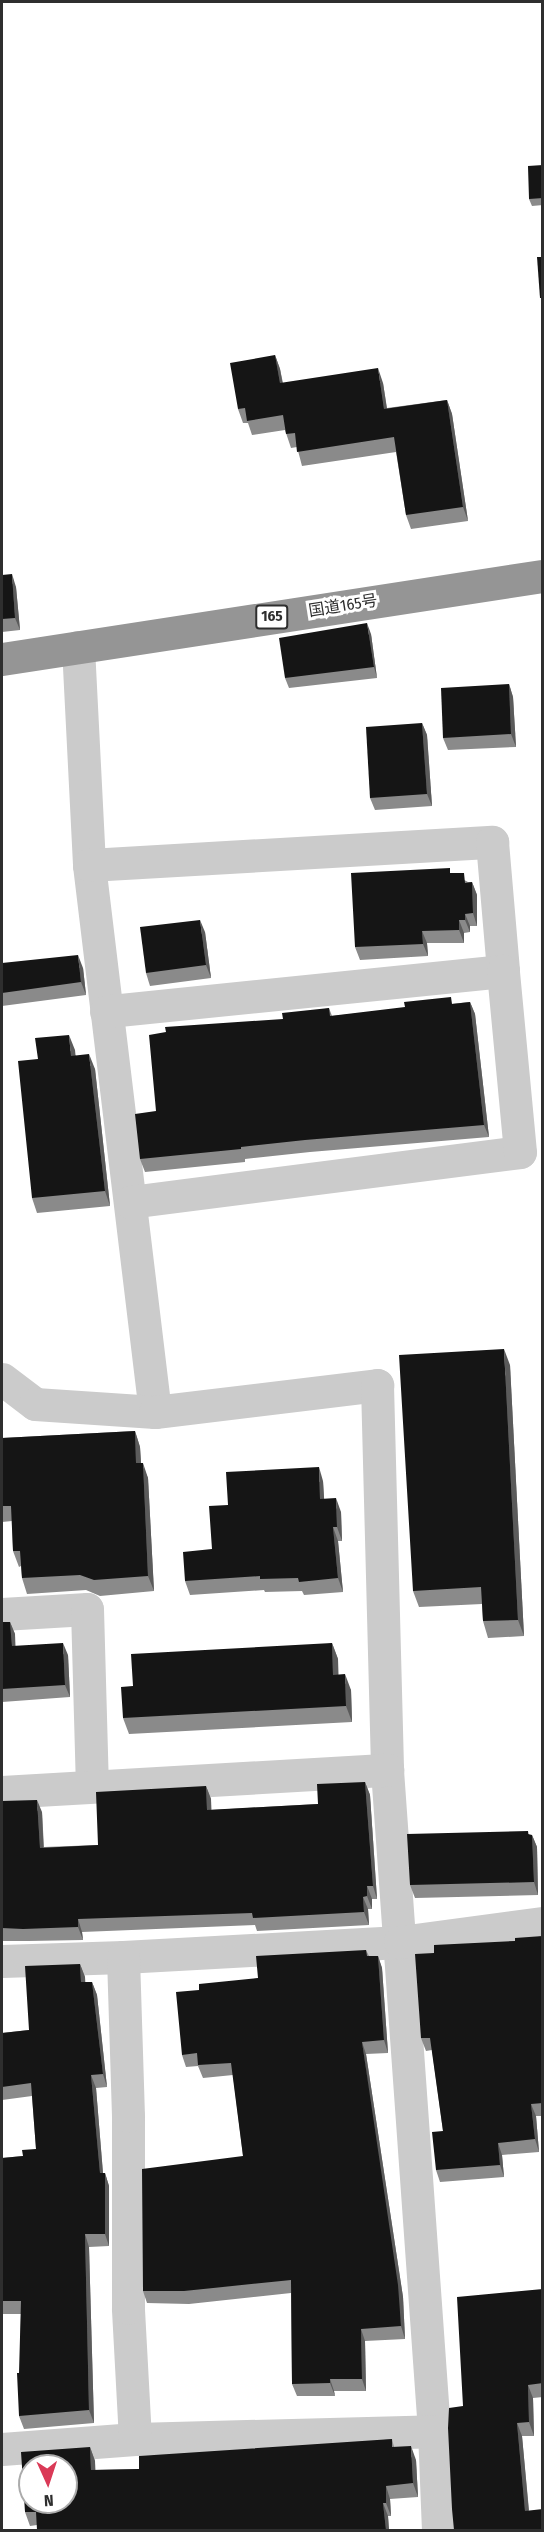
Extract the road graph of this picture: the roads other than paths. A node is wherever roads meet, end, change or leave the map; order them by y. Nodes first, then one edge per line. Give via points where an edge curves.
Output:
1 (543, 576) edge
2 (78, 647) junction
3 (2, 659) edge
4 (89, 866) junction
5 (503, 971) junction
6 (106, 1011) junction
7 (129, 1202) junction
8 (2, 1379) edge
9 (155, 1413) junction
10 (2, 1614) edge
11 (387, 1770) junction
12 (92, 1785) junction
13 (2, 1792) edge
14 (543, 1923) edge
15 (400, 1942) junction
16 (123, 1957) junction
17 (2, 1961) edge
18 (434, 2431) junction
19 (135, 2439) junction
20 (2, 2449) edge
21 (438, 2530) edge

1 - 2 highway, 国道165号 / 165
2 - 3 highway, 国道165号 / 165
2 - 4 street
4 - 5 street via 492,842
4 - 6 street
5 - 6 street
5 - 7 street via 520,1152
6 - 7 street
7 - 9 street
8 - 9 street via 35,1404
9 - 11 street via 377,1385
10 - 12 street via 87,1609
11 - 12 street
11 - 15 street
12 - 13 street
14 - 15 street
15 - 16 street
15 - 18 street
16 - 17 street
16 - 19 street via 128,2308
18 - 19 street
18 - 21 street
19 - 20 street

